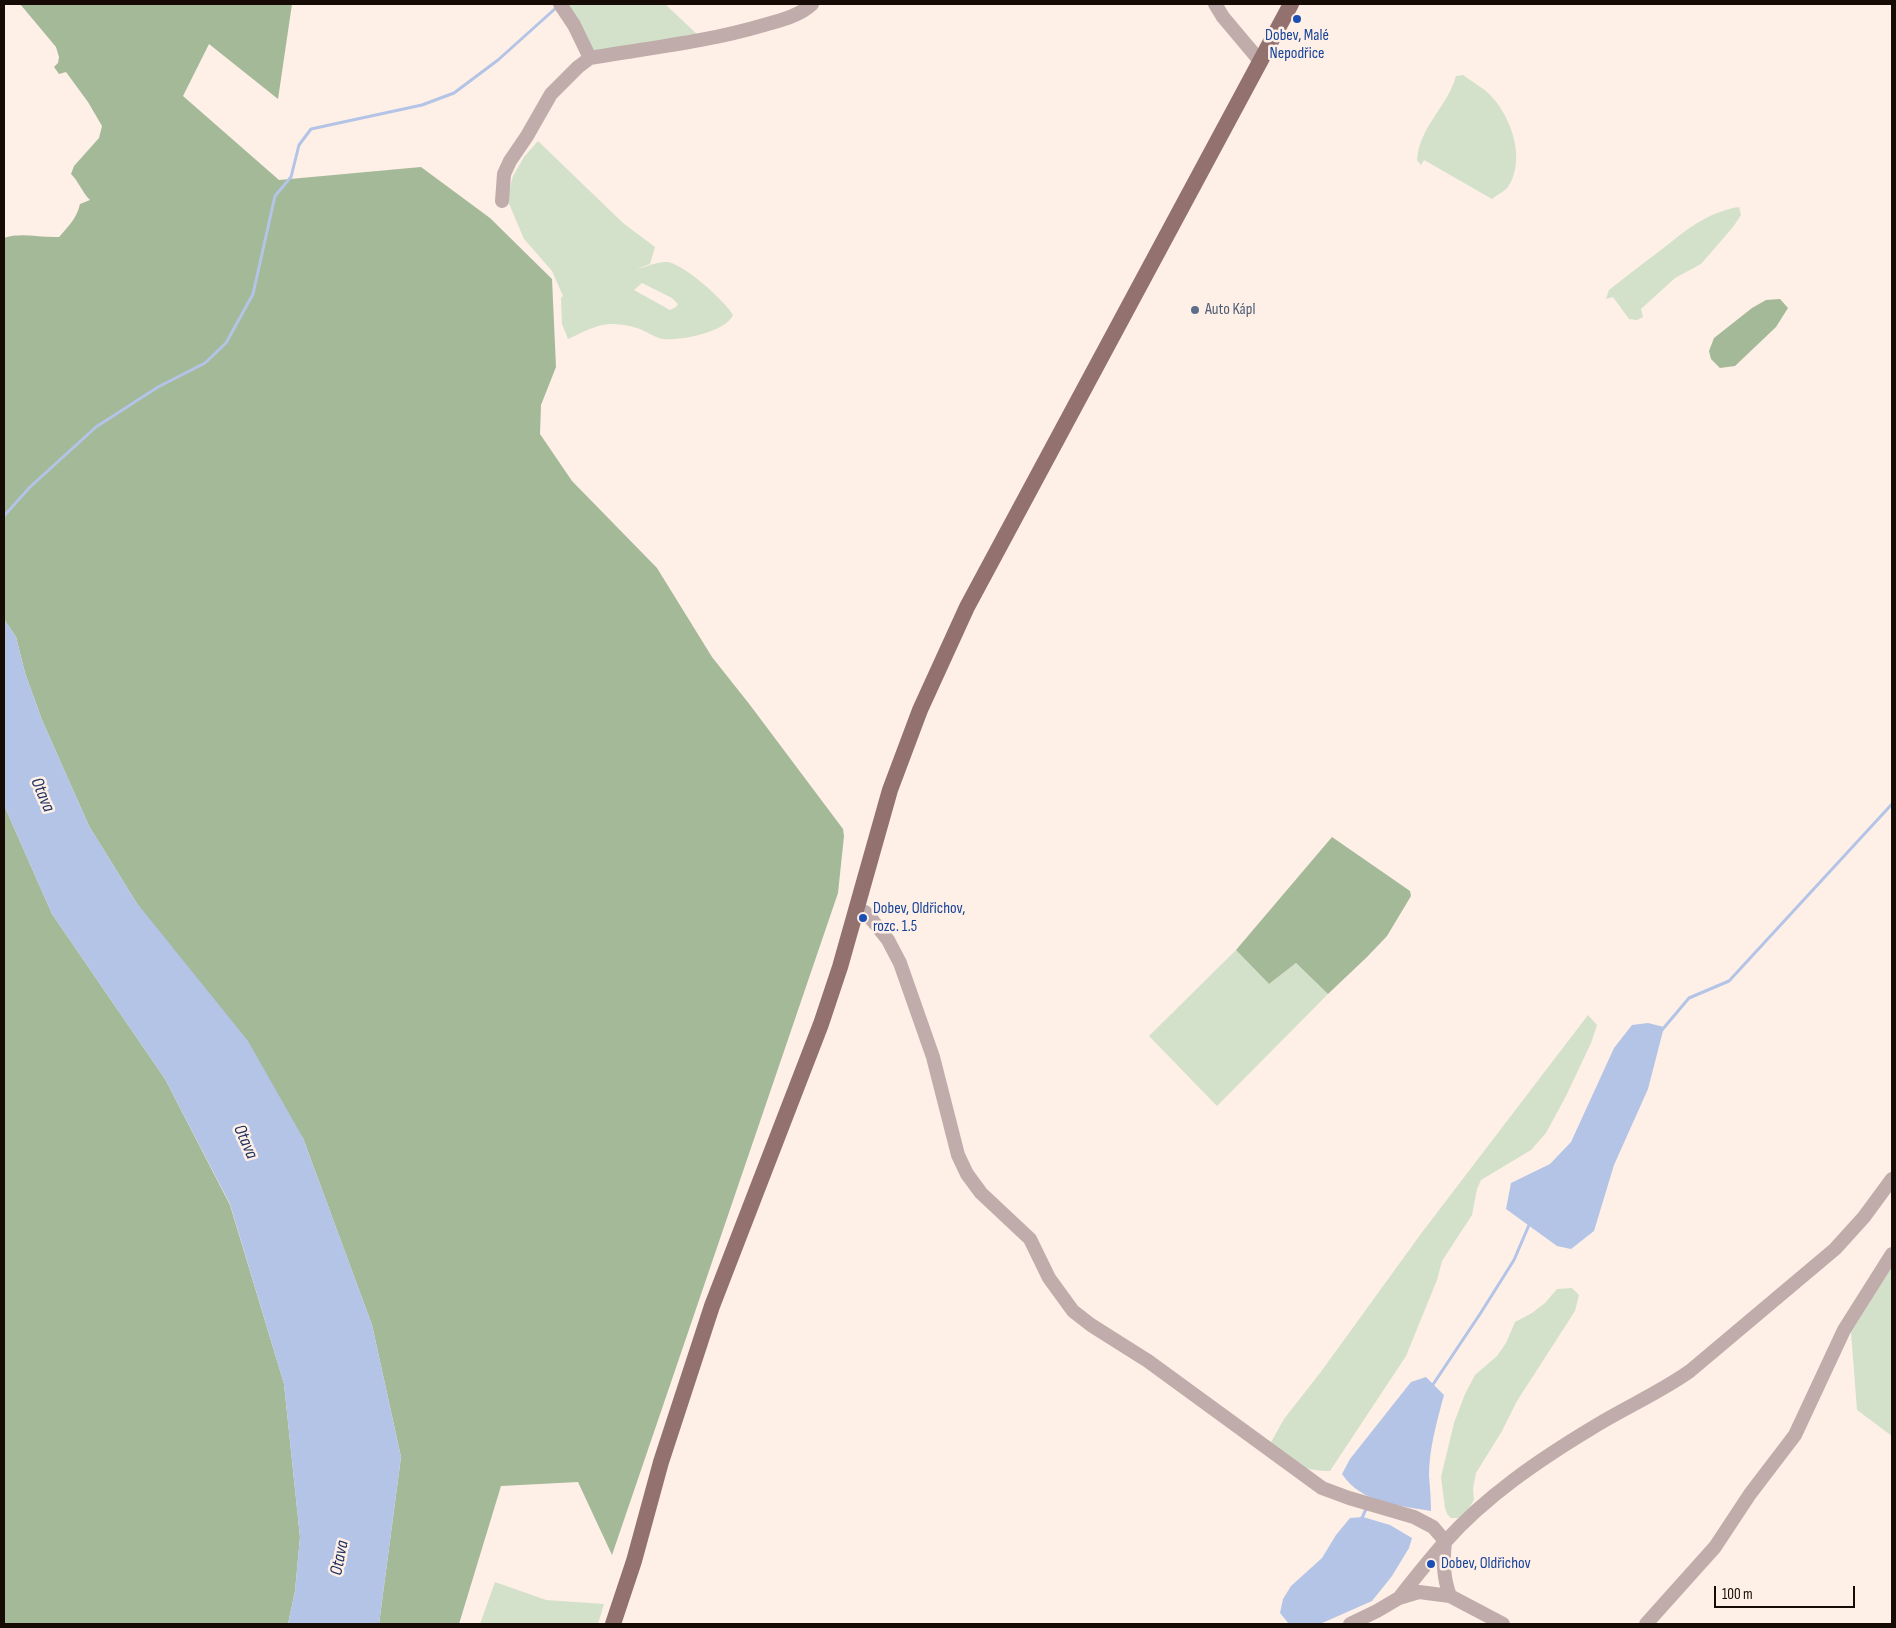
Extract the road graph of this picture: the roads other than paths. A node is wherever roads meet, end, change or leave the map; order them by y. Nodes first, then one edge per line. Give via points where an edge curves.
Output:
1 (560, 4) edge
2 (812, 4) edge
3 (1215, 4) edge
4 (1291, 4) edge
5 (590, 58) junction
6 (1260, 61) junction
7 (502, 201) dead end
8 (857, 909) junction
9 (1892, 1179) edge
10 (1892, 1254) edge
11 (1445, 1541) junction
12 (1450, 1596) junction
13 (1399, 1598) junction
14 (613, 1624) edge
15 (1350, 1624) edge
16 (1503, 1624) edge
17 (1646, 1624) edge

1 - 5 street
2 - 5 street via 798,13 746,30 689,43
3 - 6 street
4 - 6 main road
5 - 7 street via 552,94 510,161 504,174
6 - 8 main road via 967,607 920,710 890,790
8 - 11 street via 874,921 900,963 933,1057 958,1155 967,1174 981,1193 1030,1239 1049,1278 1073,1312 1148,1361 1322,1488 1414,1517 1433,1527
8 - 14 main road via 821,1024 712,1306
9 - 11 street via 1835,1249 1690,1371 1592,1427 1514,1480
10 - 17 street via 1844,1330 1795,1435 1715,1546
11 - 12 street via 1445,1584
11 - 13 street
12 - 13 street via 1420,1592
12 - 16 street
13 - 15 street

